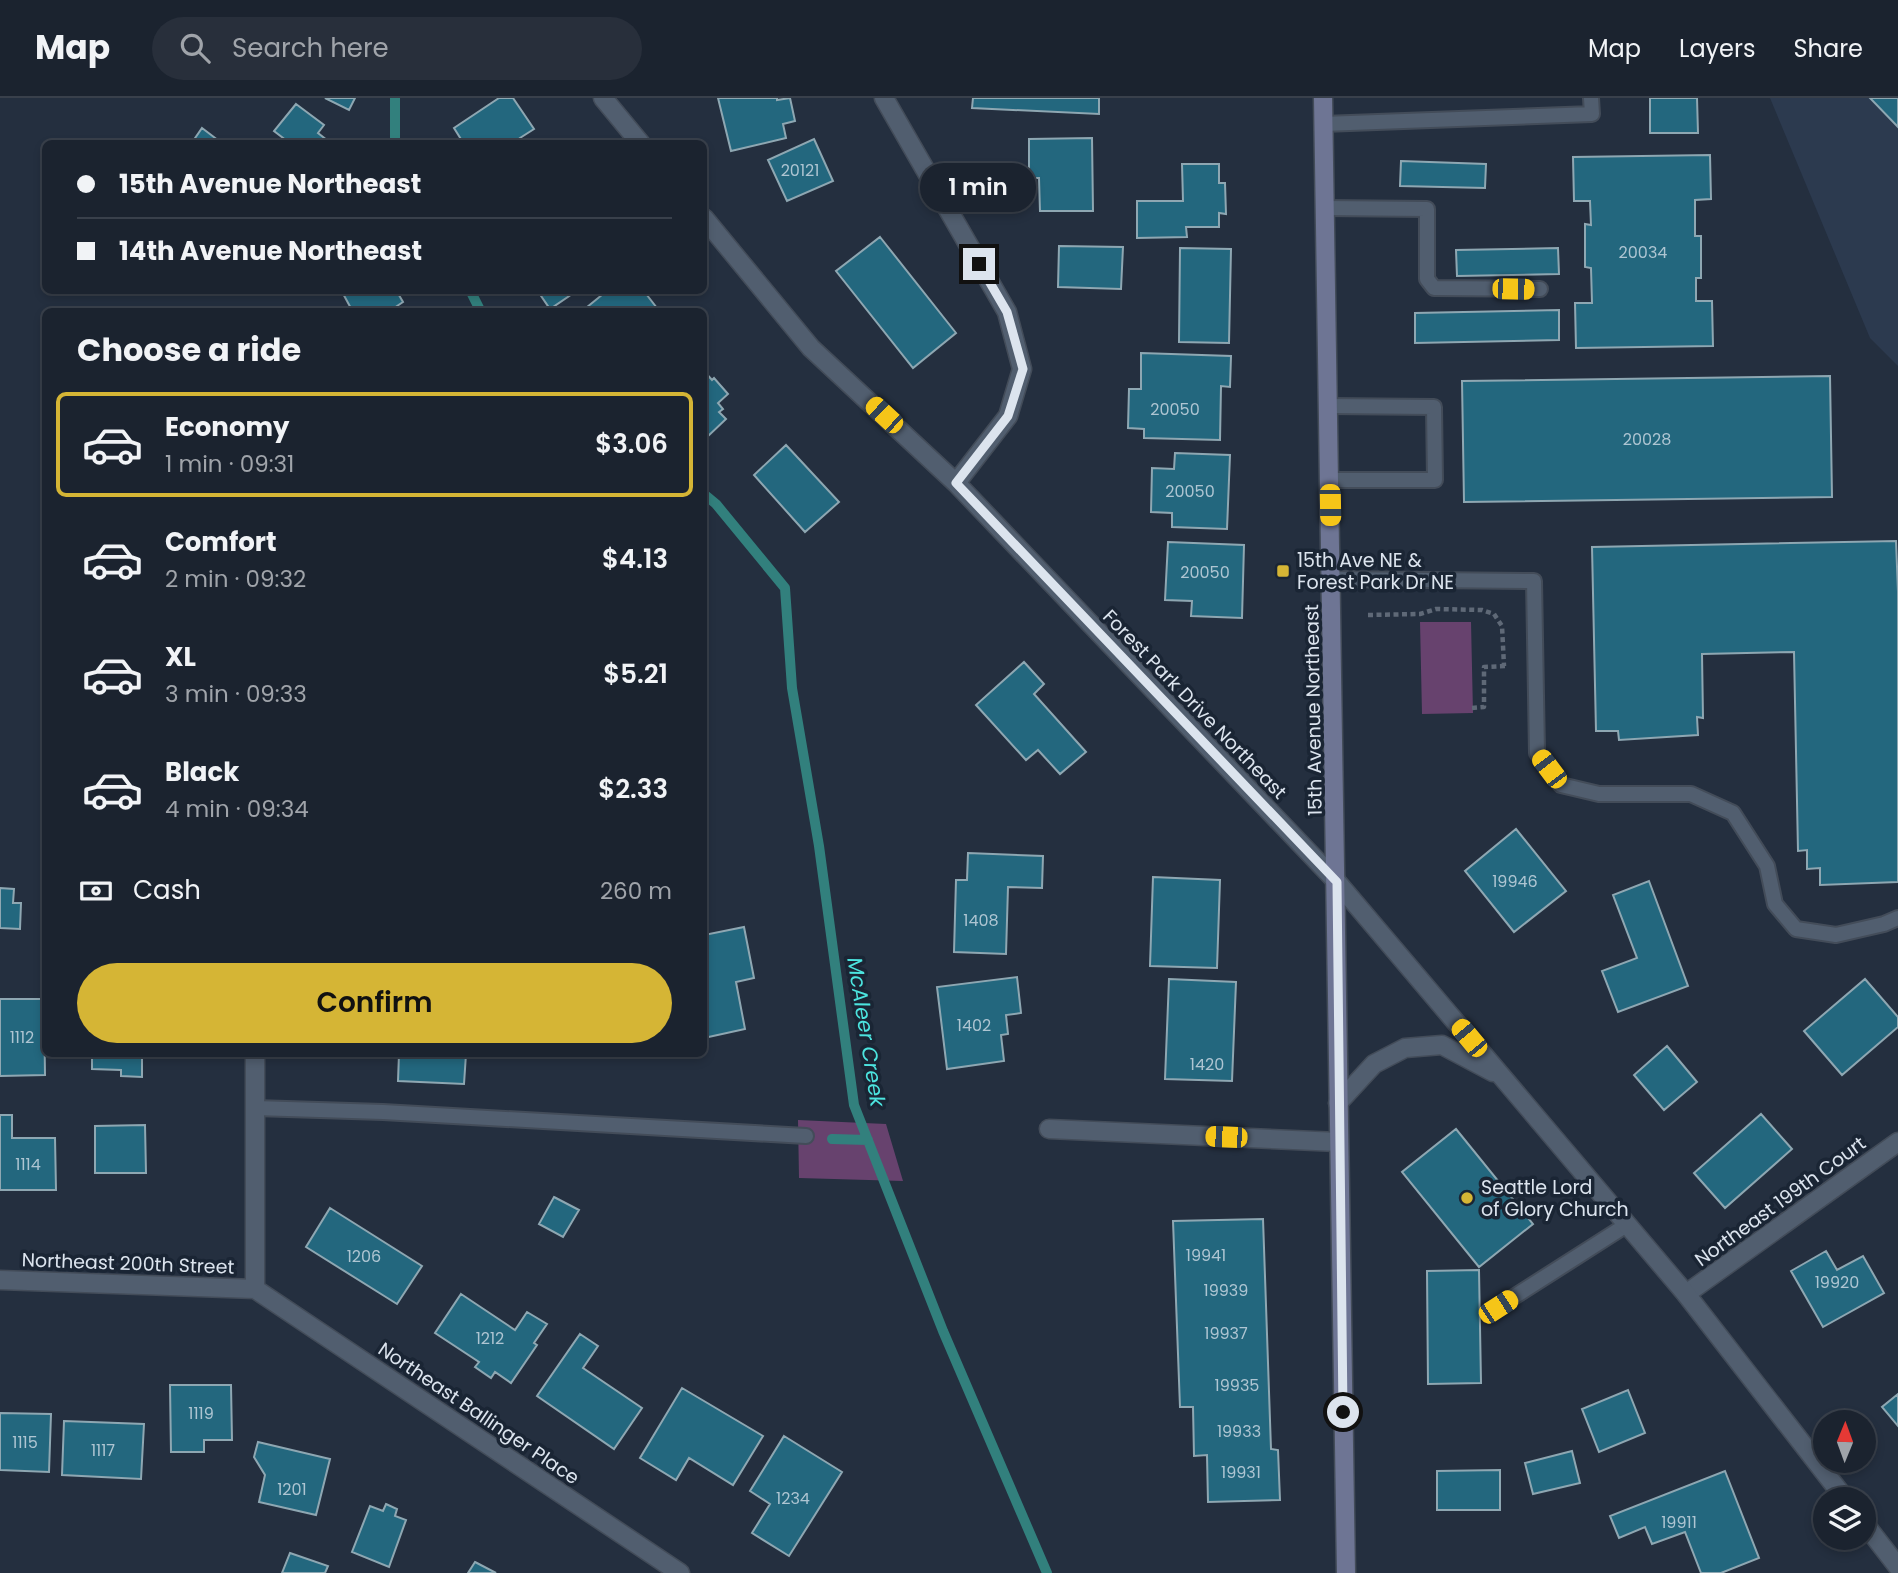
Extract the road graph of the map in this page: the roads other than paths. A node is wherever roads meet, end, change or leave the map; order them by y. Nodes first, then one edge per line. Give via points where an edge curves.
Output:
1 (603, 98) edge
2 (884, 98) edge
3 (1323, 98) edge
4 (1591, 98) edge
5 (1323, 124) junction
6 (638, 140) edge
7 (1324, 208) junction
8 (707, 222) edge
9 (1539, 289) dead end
10 (1328, 405) junction
11 (1329, 480) junction
12 (956, 483) junction
13 (1331, 579) junction
14 (1337, 882) junction
15 (1898, 918) edge
16 (255, 1057) edge
17 (1502, 1077) junction
18 (1338, 1103) junction
19 (255, 1108) junction
20 (1049, 1129) dead end
21 (806, 1136) dead end
22 (1338, 1142) junction
23 (1898, 1142) edge
24 (1628, 1224) junction
25 (0, 1280) edge
26 (255, 1289) junction
27 (1686, 1294) junction
28 (1498, 1307) dead end
29 (1836, 1487) edge
30 (1876, 1539) edge
31 (1898, 1567) edge
32 (680, 1573) edge
33 (1346, 1573) edge

1 - 6 street
2 - 12 street via 1007,312 1023,369 1008,416
3 - 5 main road, 15th Avenue Northeast
4 - 5 lane via 1592,114
5 - 7 main road, 15th Avenue Northeast
7 - 9 lane via 1427,209 1427,279 1434,288
7 - 10 main road, 15th Avenue Northeast
8 - 12 street, Forest Park Drive Northeast via 811,348
10 - 11 main road, 15th Avenue Northeast
10 - 11 lane via 1434,407 1435,480
11 - 13 main road, 15th Avenue Northeast
12 - 14 street, Forest Park Drive Northeast
13 - 14 main road, 15th Avenue Northeast
13 - 15 lane via 1534,581 1537,753 1562,785 1599,794 1691,794 1733,813 1767,866 1776,904 1796,929 1836,935
14 - 17 street, Forest Park Drive Northeast
14 - 18 main road, 15th Avenue Northeast
16 - 19 street
17 - 18 street via 1442,1045 1405,1048 1374,1064
17 - 24 street, Forest Park Drive Northeast
18 - 22 main road, 15th Avenue Northeast
19 - 21 lane
19 - 26 street
20 - 22 street
22 - 33 main road, 15th Avenue Northeast
23 - 27 street, Northeast 199th Court
24 - 27 street, Forest Park Drive Northeast
24 - 28 lane
25 - 26 street, Northeast 200th Street
26 - 32 street, Northeast Ballinger Place
27 - 29 street, Forest Park Drive Northeast
30 - 31 street

